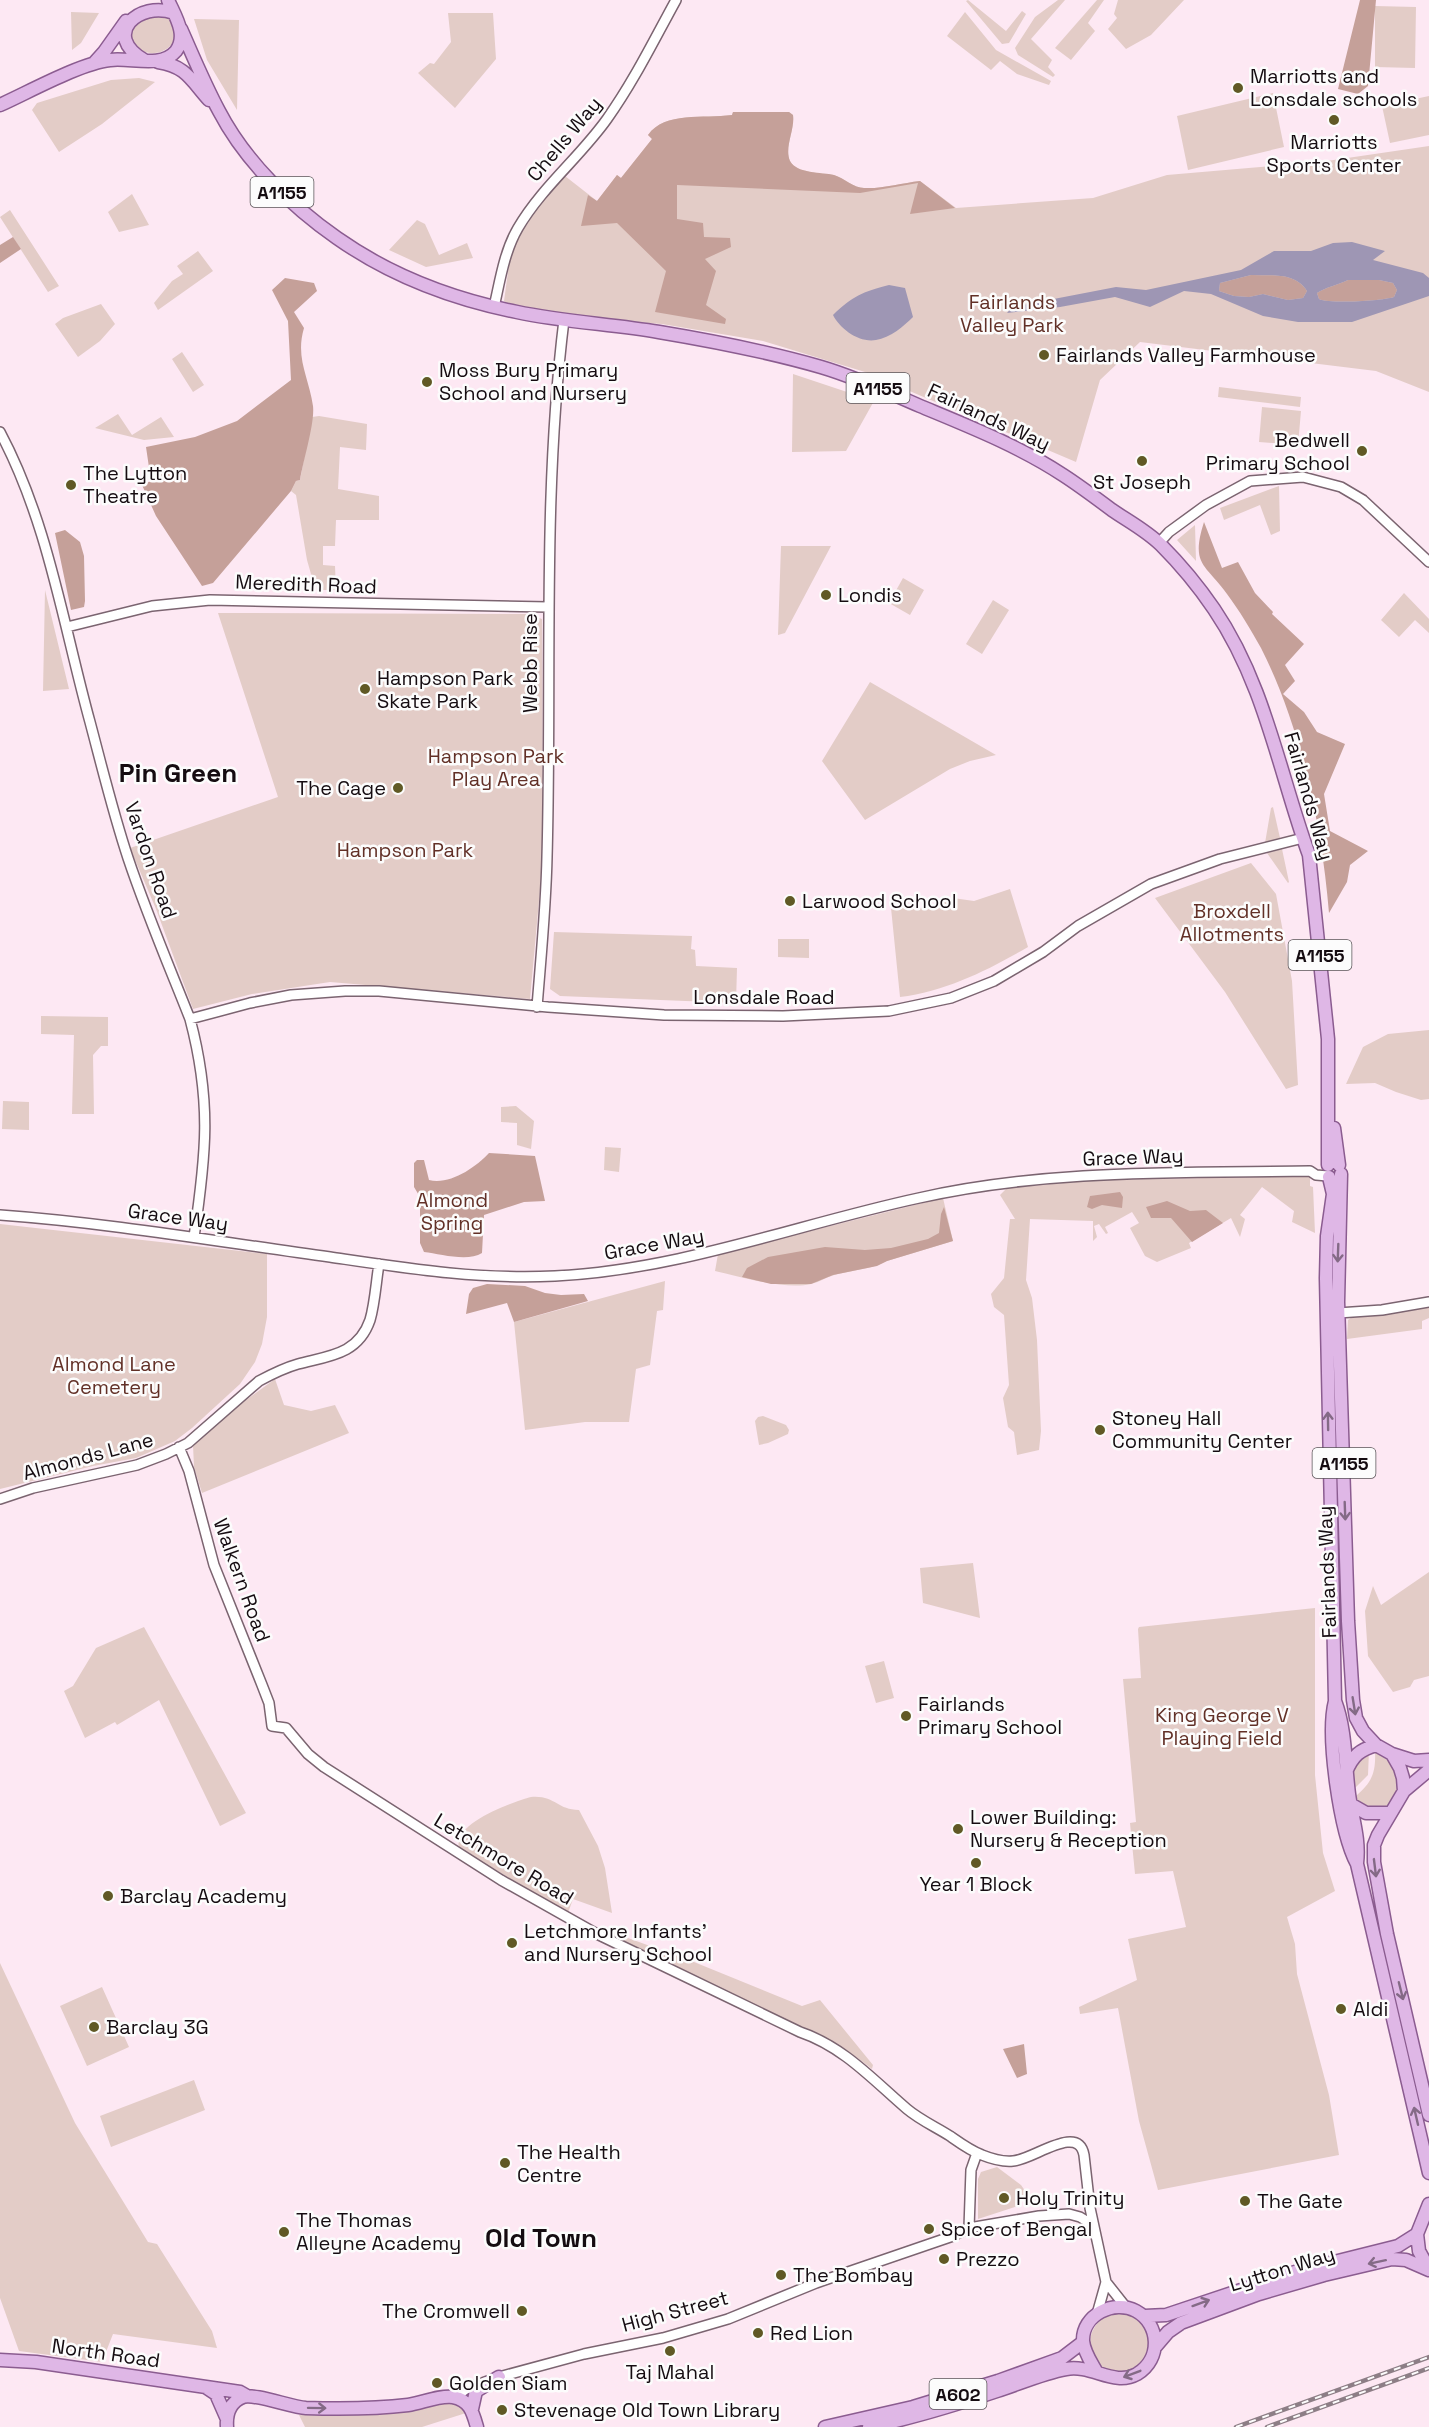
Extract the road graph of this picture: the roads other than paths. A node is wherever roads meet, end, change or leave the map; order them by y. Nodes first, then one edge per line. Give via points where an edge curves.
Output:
1 (168, 0) edge
2 (676, 0) edge
3 (133, 9) edge
4 (174, 14) junction
5 (181, 29) junction
6 (149, 61) junction
7 (94, 63) junction
8 (0, 105) edge
9 (219, 112) junction
10 (494, 307) junction
11 (564, 320) junction
12 (0, 432) edge
13 (1159, 543) junction
14 (1429, 562) edge
15 (548, 607) junction
16 (67, 627) junction
17 (1303, 838) junction
18 (537, 1006) junction
19 (190, 1019) junction
20 (1331, 1172) junction
21 (0, 1215) edge
22 (194, 1237) junction
23 (379, 1264) junction
24 (1429, 1302) edge
25 (1338, 1313) junction
26 (179, 1448) junction
27 (0, 1499) edge
28 (1335, 1701) junction
29 (272, 1726) joint
30 (1376, 1745) junction
31 (1392, 1755) junction
32 (1429, 1760) edge
33 (1429, 1770) edge
34 (1346, 1772) junction
35 (1404, 1791) junction
36 (1352, 1805) junction
37 (1389, 1813) junction
38 (1357, 1864) junction
39 (1429, 2115) edge
40 (977, 2153) junction
41 (1429, 2173) edge
42 (1429, 2204) edge
43 (1426, 2218) edge
44 (1094, 2224) junction
45 (969, 2228) junction
46 (1417, 2234) junction
47 (1429, 2270) edge
48 (1106, 2282) junction
49 (1125, 2306) junction
50 (1097, 2314) junction
51 (1144, 2316) junction
52 (1083, 2342) junction
53 (1156, 2346) junction
54 (0, 2360) edge
55 (1096, 2371) junction
56 (499, 2377) junction
57 (207, 2388) junction
58 (253, 2397) junction
59 (455, 2397) junction
60 (472, 2409) junction
61 (227, 2423) edge
62 (477, 2427) edge
63 (825, 2427) edge
64 (869, 2427) edge

1 - 4 main road
2 - 10 street, Chells Way via 619,102 592,139 541,194 517,229 505,259
3 - 4 main road via 153,3 165,5
3 - 6 main road via 125,32 129,47
3 - 7 main road, A1155
4 - 5 main road
5 - 6 main road via 180,44 174,54
5 - 9 main road, Fairlands Way / A1155
6 - 7 main road, A1155 via 116,59
6 - 9 main road, Fairlands Way / A1155 via 185,71
7 - 8 main road, A1155
9 - 10 main road, Fairlands Way / A1155 via 285,194 326,230 379,264 436,291
10 - 11 main road, Fairlands Way / A1155
11 - 13 main road, Fairlands Way / A1155 via 657,331 760,352 859,380 1029,455
11 - 15 street, Webb Rise via 551,487
12 - 16 street, Vardon Road via 39,522
13 - 14 street via 1206,505 1250,481 1303,477 1341,487 1363,500
13 - 17 main road, Fairlands Way / A1155 via 1214,609 1240,653 1264,709
15 - 16 street, Meredith Road via 210,600 152,606
15 - 18 street, Webb Rise via 547,859
16 - 19 street, Vardon Road via 128,857
17 - 18 street, Lonsdale Road via 1220,859 1151,884 1077,926 1013,970 977,988 930,1004 876,1013 743,1016
17 - 20 main road, Fairlands Way / A1155 via 1309,855 1324,982
18 - 19 street, Lonsdale Road via 379,991 333,991 250,1002
19 - 22 street, Vardon Road via 206,1103 203,1178
20 - 23 street, Grace Way via 1134,1174 1013,1181 920,1197 704,1254 618,1270 491,1276
20 -> 25 main road, Fairlands Way / A1155
28 -> 20 main road, Fairlands Way / A1155 via 1326,1278 1333,1194
21 - 22 street, Grace Way
22 - 23 street, Grace Way
23 - 26 street, Almonds Lane via 369,1323 352,1346 329,1358 291,1366 265,1377
24 - 25 street
25 -> 30 main road, Fairlands Way / A1155 via 1353,1700 1356,1718
26 - 27 street, Almonds Lane via 137,1465
26 - 29 street, Walkern Road via 189,1471 211,1559 262,1683
28 - 34 main road, Fairlands Way / A1155
28 - 38 main road, Fairlands Way / A1155 via 1331,1716 1338,1791
29 - 40 street, Letchmore Road via 286,1728 315,1761 351,1786 564,1917 713,1991 816,2036 855,2062 913,2113
30 - 31 main road, Fairlands Way / A1155
30 - 34 main road via 1360,1750
31 - 32 main road, A1155
31 - 35 main road via 1400,1768
33 - 35 main road
34 - 36 main road, Fairlands Way / A1155
35 - 37 main road
36 - 37 main road via 1366,1813
36 - 38 main road, Fairlands Way / A1155 via 1359,1849
37 -> 39 main road via 1374,1845 1374,1862
41 -> 38 main road, Fairlands Way / A1155
40 - 44 street, Letchmore Road via 1013,2162 1065,2142 1076,2142 1083,2148
40 - 45 street via 971,2170
42 - 43 main road
43 - 46 main road
44 - 45 street, High Street via 1069,2214
44 - 48 street
45 - 56 street, High Street via 728,2319
46 - 47 main road, Lytton Way / A602 via 1419,2251
51 -> 46 main road, Lytton Way via 1166,2315 1298,2271 1398,2246
47 -> 53 main road, Lytton Way / A602 via 1406,2260 1392,2259 1324,2275 1180,2323
48 - 49 street
48 - 50 street
49 - 50 main road via 1107,2308
49 - 51 main road
50 - 52 main road, A602 via 1087,2326
51 - 53 main road
52 - 55 main road
52 - 63 main road, A602 via 1062,2358 998,2381 913,2407
53 -> 55 main road, Lytton Way / A602 via 1151,2361 1132,2376 1112,2378
54 - 57 main road, North Road
55 - 64 main road, Lytton Way / A602 via 1060,2370 946,2408
56 - 59 street, High Street
56 - 60 main road via 476,2391
57 - 58 main road, North Road
57 - 61 main road via 216,2394
58 -> 59 main road, High Street via 295,2407 325,2408 409,2405
58 - 61 main road via 233,2404
59 - 60 main road
60 - 62 main road

